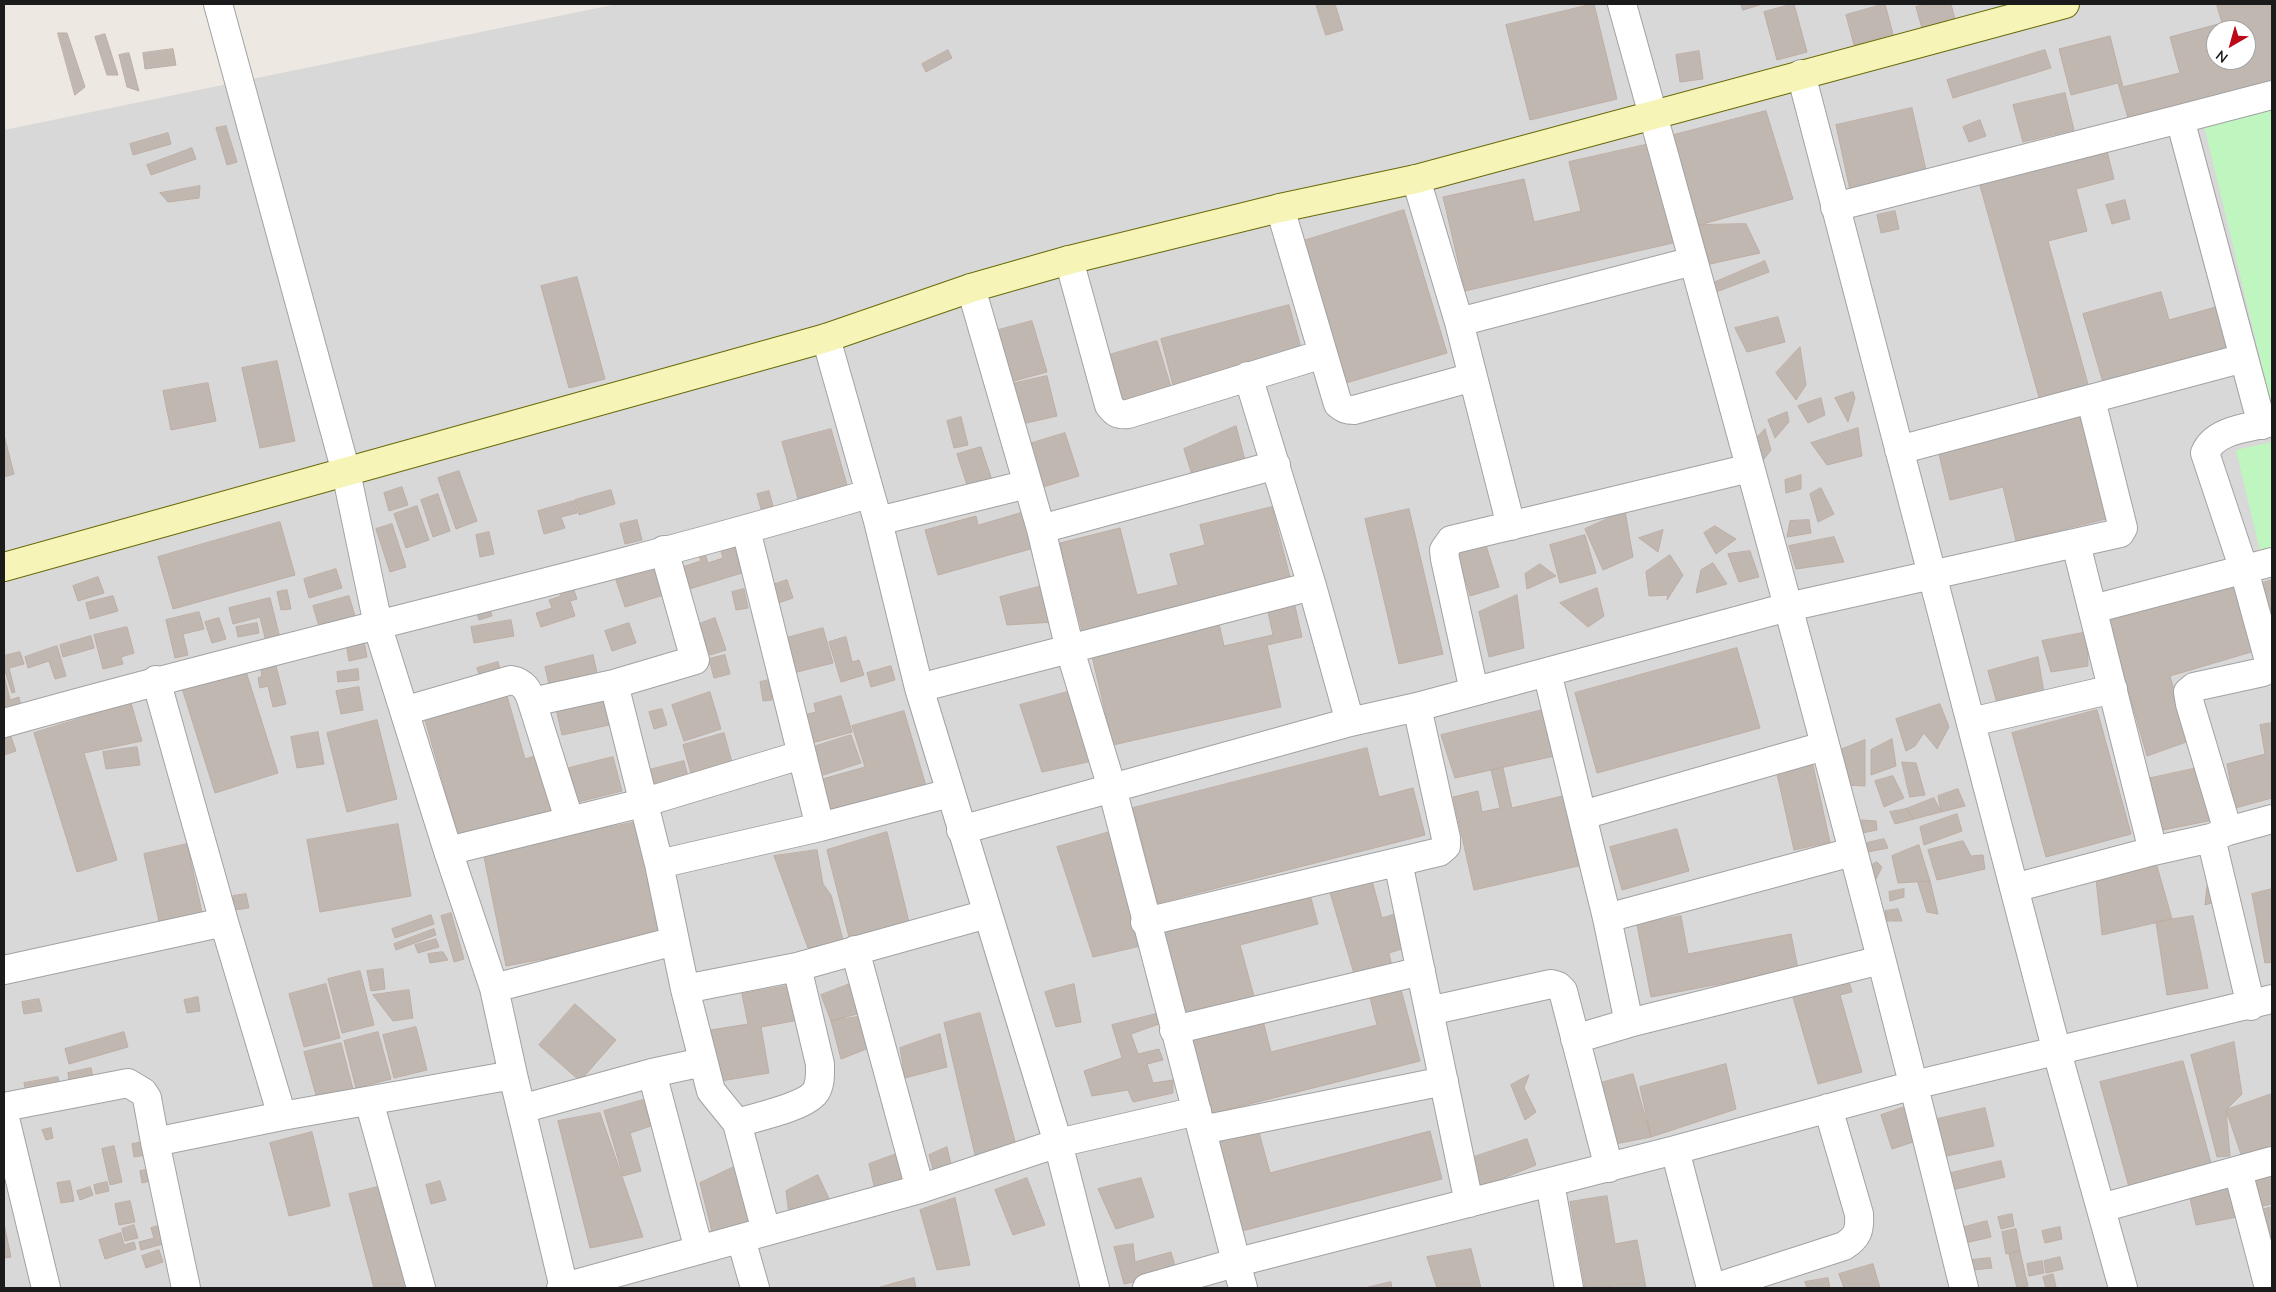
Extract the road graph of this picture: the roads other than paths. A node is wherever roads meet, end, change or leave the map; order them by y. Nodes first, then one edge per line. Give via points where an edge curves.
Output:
1 (218, 4) edge
2 (1622, 4) edge
3 (2064, 4) edge
4 (1801, 74) junction
5 (2272, 95) edge
6 (1653, 115) junction
7 (2180, 120) junction
8 (1416, 179) junction
9 (1835, 207) junction
10 (1280, 208) junction
11 (1069, 260) junction
12 (1693, 261) junction
13 (971, 288) junction
14 (1459, 322) junction
15 (826, 338) junction
16 (1323, 354) junction
17 (2244, 358) junction
18 (1248, 376) junction
19 (1474, 378) junction
20 (2091, 400) junction
21 (2267, 423) edge
22 (1899, 450) junction
23 (1276, 465) junction
24 (1750, 468) junction
25 (346, 472) junction
26 (1028, 484) junction
27 (868, 494) junction
28 (878, 521) junction
29 (1511, 526) junction
30 (1041, 529) junction
31 (746, 530) junction
32 (2076, 544) junction
33 (664, 550) junction
34 (2272, 562) edge
35 (4, 567) edge
36 (2244, 570) junction
37 (1931, 574) junction
38 (1312, 586) junction
39 (1788, 607) junction
40 (2093, 609) junction
41 (378, 626) junction
42 (1070, 650) junction
43 (1547, 672) junction
44 (156, 680) junction
45 (614, 684) junction
46 (920, 688) junction
47 (2113, 689) junction
48 (1474, 691) junction
49 (532, 702) junction
50 (1416, 706) junction
51 (404, 711) junction
52 (1350, 722) junction
53 (1971, 722) junction
54 (4, 723) edge
55 (1824, 746) junction
56 (801, 755) junction
57 (1112, 788) junction
58 (950, 793) junction
59 (642, 803) junction
60 (1583, 815) junction
61 (2272, 819) edge
62 (569, 820) junction
63 (820, 827) junction
64 (961, 830) junction
65 (2219, 834) junction
66 (2153, 850) junction
67 (448, 851) junction
68 (1852, 852) junction
69 (1398, 862) junction
70 (659, 864) junction
71 (2014, 888) junction
72 (987, 914) junction
73 (1607, 918) junction
74 (224, 922) junction
75 (1145, 922) junction
76 (675, 941) junction
77 (855, 950) junction
78 (1881, 960) junction
79 (797, 967) junction
80 (4, 970) edge
81 (1421, 972) junction
82 (494, 988) junction
83 (685, 989) junction
84 (2261, 1002) edge
85 (1429, 1011) junction
86 (1629, 1022) junction
87 (1174, 1030) junction
88 (1575, 1039) junction
89 (2057, 1052) junction
90 (703, 1062) junction
91 (652, 1073) junction
92 (513, 1075) junction
93 (1444, 1081) junction
94 (1914, 1085) junction
95 (369, 1101) junction
96 (4, 1107) edge
97 (1828, 1108) junction
98 (521, 1109) junction
99 (4, 1114) edge
100 (282, 1116) junction
101 (1199, 1121) junction
102 (737, 1123) junction
103 (155, 1142) junction
104 (1058, 1143) junction
105 (1676, 1150) junction
106 (2272, 1161) edge
107 (1609, 1168) junction
108 (2238, 1171) junction
109 (1550, 1183) junction
110 (920, 1189) junction
111 (1469, 1203) junction
112 (2101, 1208) junction
113 (754, 1235) junction
114 (699, 1250) junction
115 (1238, 1262) junction
116 (46, 1288) edge
117 (186, 1288) edge
118 (421, 1288) edge
119 (563, 1288) edge
120 (755, 1288) edge
121 (1095, 1288) edge
122 (1147, 1288) edge
123 (1243, 1288) edge
124 (1569, 1288) edge
125 (1712, 1288) edge
126 (1964, 1288) edge
127 (2123, 1288) edge
128 (2269, 1288) edge

1 - 25 street
2 - 6 street
3 - 4 street
4 - 6 street
4 - 9 street
5 - 7 street
6 - 8 street
6 - 12 street
7 - 9 street
7 - 17 street
8 - 10 street
8 - 14 street
9 - 22 street
10 - 11 street
10 - 16 street
11 - 13 street
11 - 18 street via 1109,405 1115,413 1128,414
12 - 14 street
12 - 24 street
13 - 15 street
13 - 26 street
14 - 19 street
15 - 25 street
15 - 27 street
16 - 18 street
16 - 19 street via 1338,404 1346,410
17 - 20 street
17 - 21 street
18 - 23 street
19 - 29 street
20 - 22 street
20 - 32 street via 2123,528 2120,533
21 - 36 street via 2221,435 2209,443 2205,453
22 - 37 street
23 - 30 street
23 - 38 street
24 - 29 street
24 - 39 street
25 - 35 street
25 - 41 street
26 - 28 street
26 - 30 street
27 - 28 street
27 - 31 street
28 - 46 street
29 - 48 street via 1451,540 1444,550
30 - 42 street
31 - 33 street
31 - 56 street
32 - 37 street
32 - 40 street
33 - 41 street
33 - 45 street via 695,660
34 - 36 street
36 - 40 street
36 - 65 street via 2269,666 2263,672 2194,687 2188,695
37 - 39 street
37 - 53 street
38 - 42 street
38 - 52 street
39 - 43 street
39 - 55 street
40 - 47 street
41 - 44 street
41 - 51 street
42 - 46 street
42 - 57 street
43 - 48 street
43 - 60 street
44 - 54 street
44 - 74 street
45 - 49 street
45 - 59 street
46 - 58 street
47 - 53 street
47 - 66 street
48 - 50 street
49 - 51 street via 523,684 510,680
49 - 62 street
50 - 52 street
50 - 69 street via 1446,846 1439,852
51 - 67 street
52 - 57 street
53 - 71 street
55 - 60 street
55 - 68 street
56 - 59 street
56 - 63 street
57 - 64 street
57 - 75 street
58 - 63 street
58 - 64 street
59 - 62 street
59 - 70 street
60 - 73 street
61 - 65 street
62 - 67 street
63 - 70 street
64 - 72 street
65 - 66 street
65 - 84 street
66 - 71 street
67 - 82 street
68 - 73 street
68 - 78 street
69 - 75 street
69 - 81 street
70 - 76 street
71 - 89 street
72 - 77 street
72 - 104 street
73 - 86 street
74 - 80 street
74 - 100 street
75 - 87 street
76 - 82 street
76 - 83 street
77 - 79 street
77 - 110 street
78 - 86 street
78 - 94 street
79 - 83 street
79 - 102 street via 820,1064 820,1079 814,1093 804,1102
81 - 85 street
81 - 87 street
82 - 92 street
83 - 90 street
84 - 89 street
85 - 88 street via 1551,984 1563,991
85 - 93 street
86 - 88 street
87 - 101 street
88 - 107 street
89 - 94 street
89 - 112 street
90 - 91 street
90 - 102 street via 710,1091
91 - 98 street
91 - 114 street
92 - 95 street
92 - 98 street
93 - 101 street
93 - 111 street
94 - 97 street
94 - 126 street
95 - 100 street
95 - 118 street
96 - 103 street via 128,1083 140,1088 147,1098
97 - 105 street
97 - 125 street via 1859,1214 1860,1226 1854,1240
98 - 119 street
99 - 116 street
100 - 103 street
101 - 104 street
101 - 115 street
102 - 113 street
103 - 117 street
104 - 110 street
104 - 121 street
105 - 107 street
105 - 125 street
106 - 108 street
107 - 109 street
108 - 112 street
108 - 128 street
109 - 111 street
109 - 124 street
110 - 113 street
111 - 115 street
112 - 127 street
113 - 114 street
113 - 120 street
114 - 119 street
115 - 122 street
115 - 123 street

